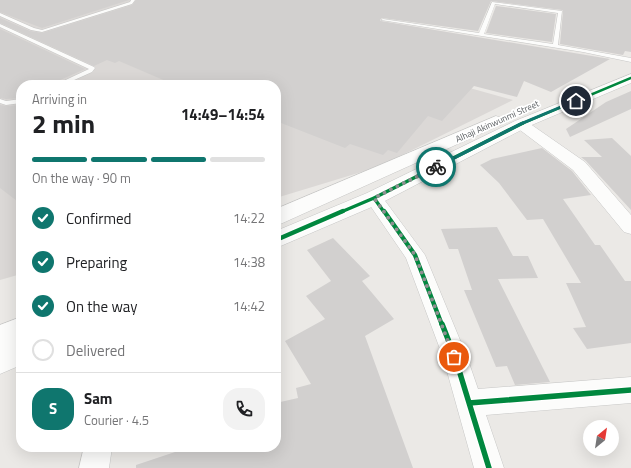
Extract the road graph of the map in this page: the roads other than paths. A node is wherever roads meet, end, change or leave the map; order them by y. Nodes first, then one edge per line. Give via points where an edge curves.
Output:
1 (133, 0) edge
2 (0, 14) edge
3 (383, 20) dead end
4 (0, 25) edge
5 (481, 34) junction
6 (555, 46) junction
7 (631, 61) edge
8 (631, 78) edge
9 (69, 80) edge
10 (0, 101) edge
11 (16, 102) edge
12 (521, 124) junction
13 (374, 198) junction
14 (281, 216) edge
15 (631, 227) edge
16 (281, 238) edge
17 (16, 331) edge
18 (0, 338) edge
19 (16, 353) edge
20 (0, 360) edge
21 (631, 390) edge
22 (469, 403) junction
23 (97, 452) edge
24 (94, 468) edge
25 (489, 468) edge

1 - 2 lane via 131,3 42,31
3 - 5 lane
4 - 9 lane via 92,68
5 - 6 lane
5 - 6 lane via 493,3 560,12
6 - 7 lane
7 - 14 street, Alhaji Akinwunmi Street
8 - 12 street, Alhaji Akinwunmi Street
10 - 11 lane
12 - 13 street, Alhaji Akinwunmi Street
12 - 15 street via 579,166
13 - 16 street, Alhaji Akinwunmi Street
13 - 22 street via 415,255
17 - 18 street
19 - 20 street
21 - 22 street
22 - 25 street
23 - 24 street

